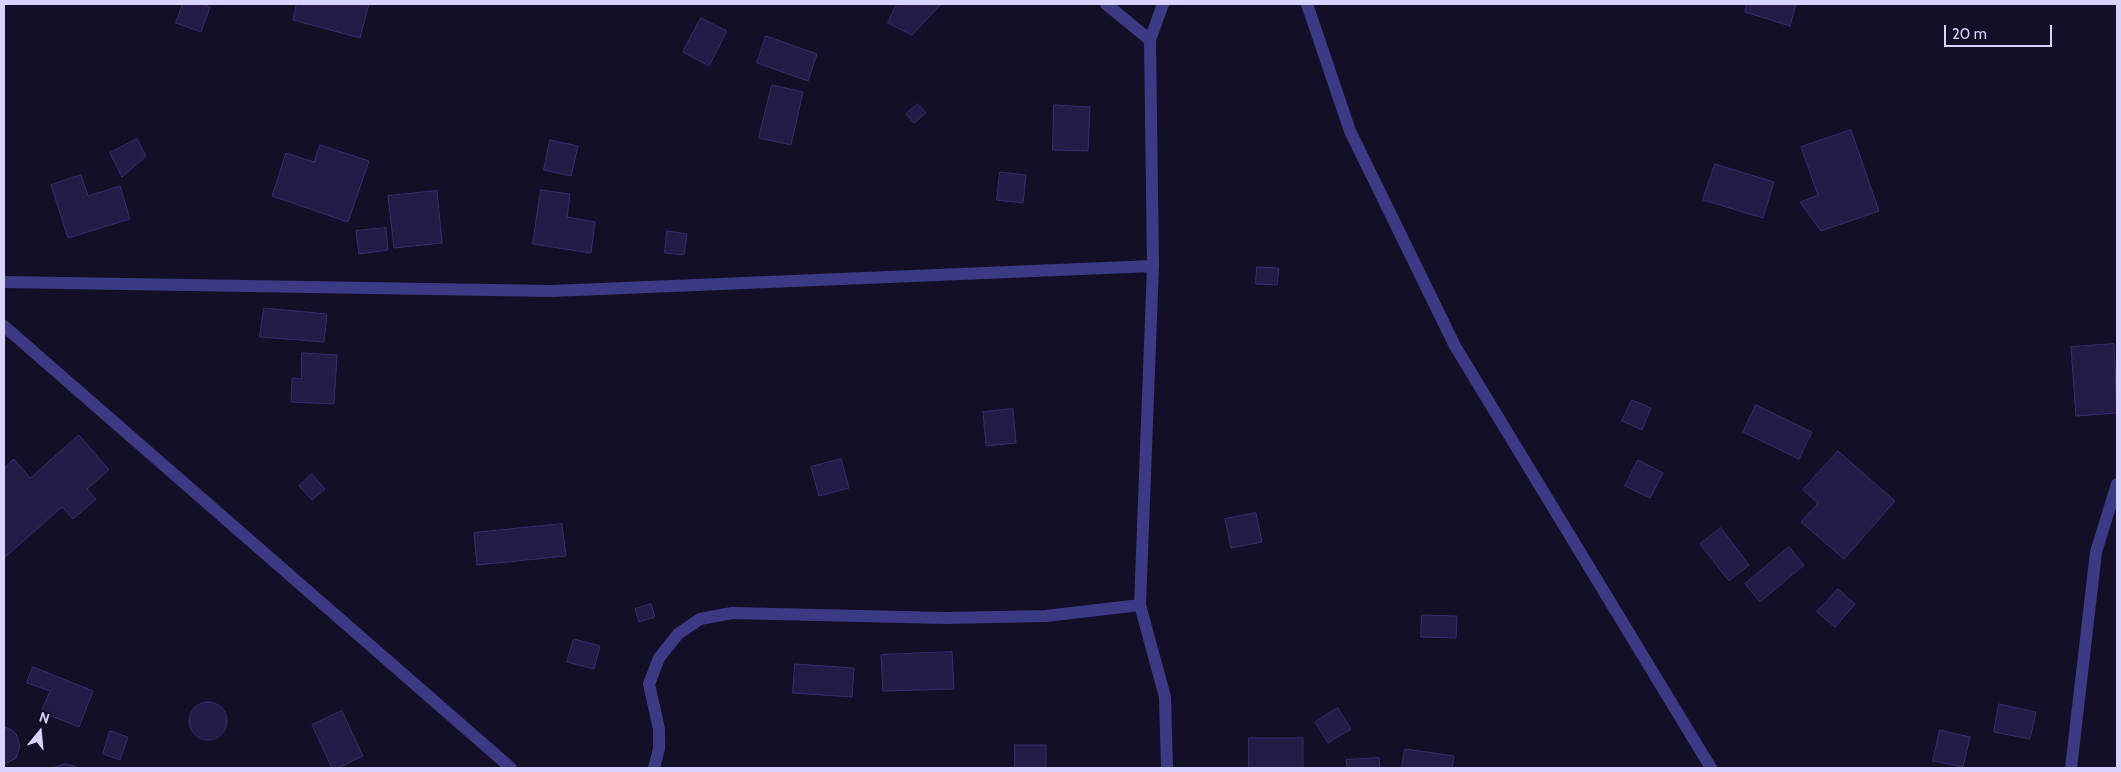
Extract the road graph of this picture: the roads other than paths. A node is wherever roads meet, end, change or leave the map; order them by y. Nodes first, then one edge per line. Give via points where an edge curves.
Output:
1 (1106, 4) edge
2 (1163, 4) edge
3 (1306, 4) edge
4 (1150, 40) junction
5 (1153, 266) junction
6 (4, 282) edge
7 (4, 326) edge
8 (2117, 484) edge
9 (1140, 605) junction
10 (511, 768) edge
11 (653, 768) edge
12 (1167, 768) edge
13 (1710, 768) edge
14 (2071, 768) edge

1 - 4 street
2 - 4 street
3 - 13 street via 1350,131 1455,346
4 - 5 street
5 - 6 street via 552,291
5 - 9 street
7 - 10 street
8 - 14 street via 2096,552
9 - 11 street via 1046,616 945,618 732,613 700,619 678,634 659,658 650,684 659,729 659,749
9 - 12 street via 1165,697

